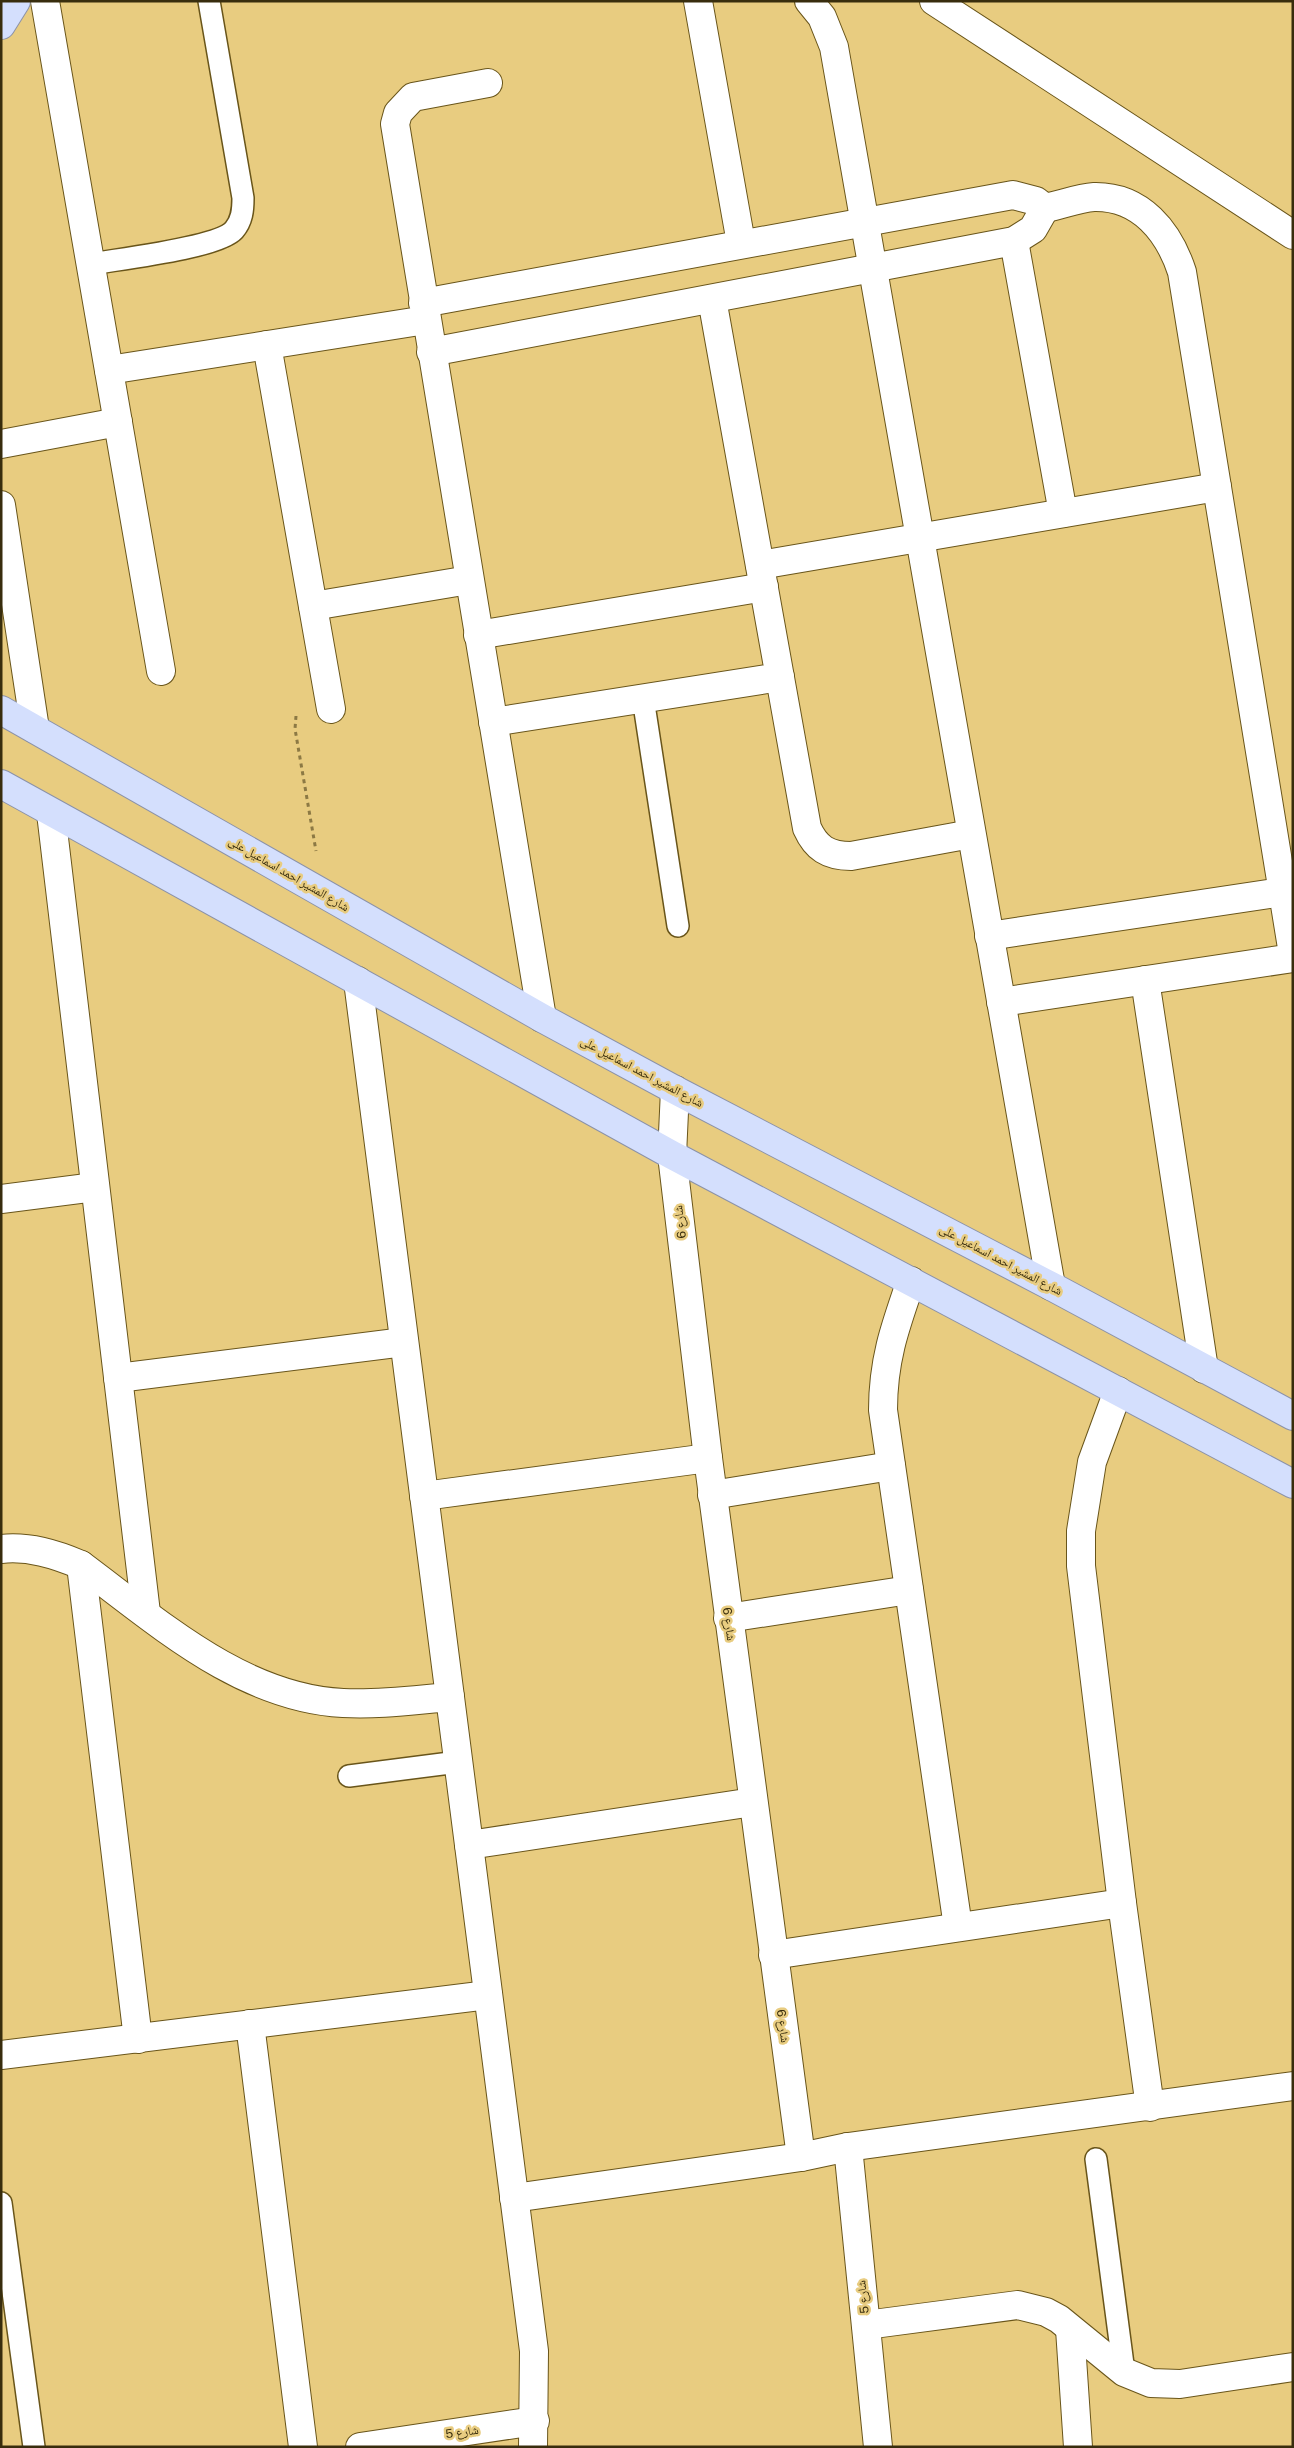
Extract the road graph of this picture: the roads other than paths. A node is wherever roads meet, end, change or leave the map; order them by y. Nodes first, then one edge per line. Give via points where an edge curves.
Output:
1 (16, 1) edge
2 (45, 1) edge
3 (209, 1) edge
4 (698, 1) edge
5 (808, 1) edge
6 (934, 1) edge
7 (1, 25) edge
8 (488, 83) dead end
9 (1045, 208) junction
10 (865, 222) junction
11 (1293, 235) edge
12 (1014, 241) junction
13 (741, 243) junction
14 (91, 264) junction
15 (873, 268) junction
16 (712, 299) junction
17 (425, 311) junction
18 (267, 344) junction
19 (431, 352) junction
20 (109, 370) junction
21 (118, 422) junction
22 (1, 444) edge
23 (1217, 486) junction
24 (1, 506) edge
25 (1063, 513) junction
26 (920, 538) junction
27 (762, 576) junction
28 (469, 580) junction
29 (312, 606) junction
30 (478, 635) junction
31 (161, 671) dead end
32 (780, 677) junction
33 (643, 698) junction
34 (1, 710) edge
35 (331, 710) dead end
36 (493, 722) junction
37 (35, 729) junction
38 (1, 784) edge
39 (51, 813) junction
40 (971, 834) junction
41 (1285, 877) edge
42 (678, 926) dead end
43 (989, 936) junction
44 (1293, 954) edge
45 (1293, 958) edge
46 (1145, 980) junction
47 (358, 981) junction
48 (1001, 1002) junction
49 (542, 1018) junction
50 (675, 1090) junction
51 (672, 1155) junction
52 (96, 1186) junction
53 (1, 1199) edge
54 (911, 1281) junction
55 (1051, 1286) junction
56 (404, 1342) junction
57 (1204, 1369) junction
58 (118, 1378) junction
59 (1118, 1391) junction
60 (1293, 1416) edge
61 (708, 1458) junction
62 (891, 1466) junction
63 (1293, 1484) edge
64 (712, 1495) junction
65 (424, 1496) junction
66 (1, 1549) edge
67 (81, 1565) junction
68 (909, 1590) junction
69 (146, 1613) junction
70 (728, 1618) junction
71 (450, 1697) junction
72 (458, 1762) junction
73 (350, 1776) dead end
74 (753, 1802) junction
75 (469, 1844) junction
76 (1122, 1903) junction
77 (958, 1927) junction
78 (773, 1955) junction
79 (488, 1995) junction
80 (250, 2024) junction
81 (138, 2039) junction
82 (1, 2056) edge
83 (1293, 2086) edge
84 (1150, 2107) junction
85 (848, 2147) junction
86 (801, 2157) junction
87 (1096, 2159) dead end
88 (514, 2198) junction
89 (1, 2203) edge
90 (866, 2325) junction
91 (1070, 2329) junction
92 (1293, 2367) edge
93 (1124, 2372) junction
94 (534, 2434) edge
95 (34, 2447) edge
96 (303, 2447) edge
97 (360, 2447) edge
98 (878, 2447) edge
99 (1078, 2447) edge

1 - 7 main road
2 - 14 street
3 - 14 lane via 243,198 240,221 233,231 212,242
4 - 13 street
5 - 10 street via 822,17 834,47
6 - 11 street
8 - 17 street via 413,97 398,114 395,124
9 - 10 street via 1013,195
9 - 12 street via 1034,229
9 - 23 street via 1094,197 1119,201 1142,211 1174,248 1182,272
10 - 13 street
10 - 15 street
12 - 15 street
12 - 25 street
13 - 17 street
14 - 20 street
15 - 16 street
15 - 26 street
16 - 19 street
16 - 27 street
17 - 18 street
17 - 19 street
18 - 20 street
18 - 29 street
19 - 28 street
20 - 21 street
21 - 22 street
21 - 31 street
23 - 25 street
23 - 41 street
24 - 37 street
25 - 26 street
26 - 27 street
26 - 40 street
27 - 30 street
27 - 32 street
28 - 29 street
28 - 30 street
29 - 35 street
30 - 36 street
32 - 33 street
32 - 40 street via 807,828 813,841 824,851 837,856 851,856
33 - 36 street
33 - 42 lane
34 - 37 main road, شارع المشير احمد اسماعيل على
36 - 49 street
37 - 49 main road, شارع المشير احمد اسماعيل على
38 - 39 main road
39 - 47 main road
39 - 52 street
40 - 43 street
41 - 43 street
41 - 44 street
43 - 48 street
45 - 46 street
46 - 48 street
46 - 57 street
47 - 51 main road
47 - 56 street
48 - 55 street
49 - 50 main road, شارع المشير احمد اسماعيل على
50 - 51 street, شارع 6
50 - 55 main road, شارع المشير احمد اسماعيل على
51 - 54 main road
51 - 61 street, شارع 6
52 - 53 street
52 - 58 street
54 - 59 main road
54 - 62 street via 890,1341 886,1364 883,1410
55 - 57 main road, شارع المشير احمد اسماعيل على
56 - 58 street
56 - 65 street
57 - 60 main road, شارع المشير احمد اسماعيل على
58 - 69 street
59 - 63 main road
59 - 76 street via 1092,1462 1081,1531 1081,1566
61 - 64 street, شارع 6
61 - 65 street
62 - 64 street
62 - 68 street
64 - 70 street, شارع 6
65 - 71 street
66 - 67 street via 33,1550
67 - 69 street
67 - 81 street
68 - 70 street
68 - 77 street
69 - 71 street via 213,1660 274,1690 342,1703 376,1704
70 - 74 street, شارع 6
71 - 72 street
72 - 73 lane
72 - 75 street
74 - 75 street
74 - 78 street, شارع 6
75 - 79 street
76 - 77 street
76 - 84 street
77 - 78 street
78 - 86 street, شارع 6
79 - 80 street
79 - 88 street
80 - 81 street
80 - 96 street
81 - 82 street
83 - 84 street
84 - 85 street
85 - 86 street
85 - 90 street, شارع 5
86 - 88 street
87 - 93 lane
88 - 94 street via 534,2351
89 - 95 lane
90 - 91 street via 1018,2305 1046,2312
90 - 98 street, شارع 5
91 - 93 street
91 - 99 street
92 - 93 street via 1165,2384 1151,2383
94 - 97 street, شارع 5

